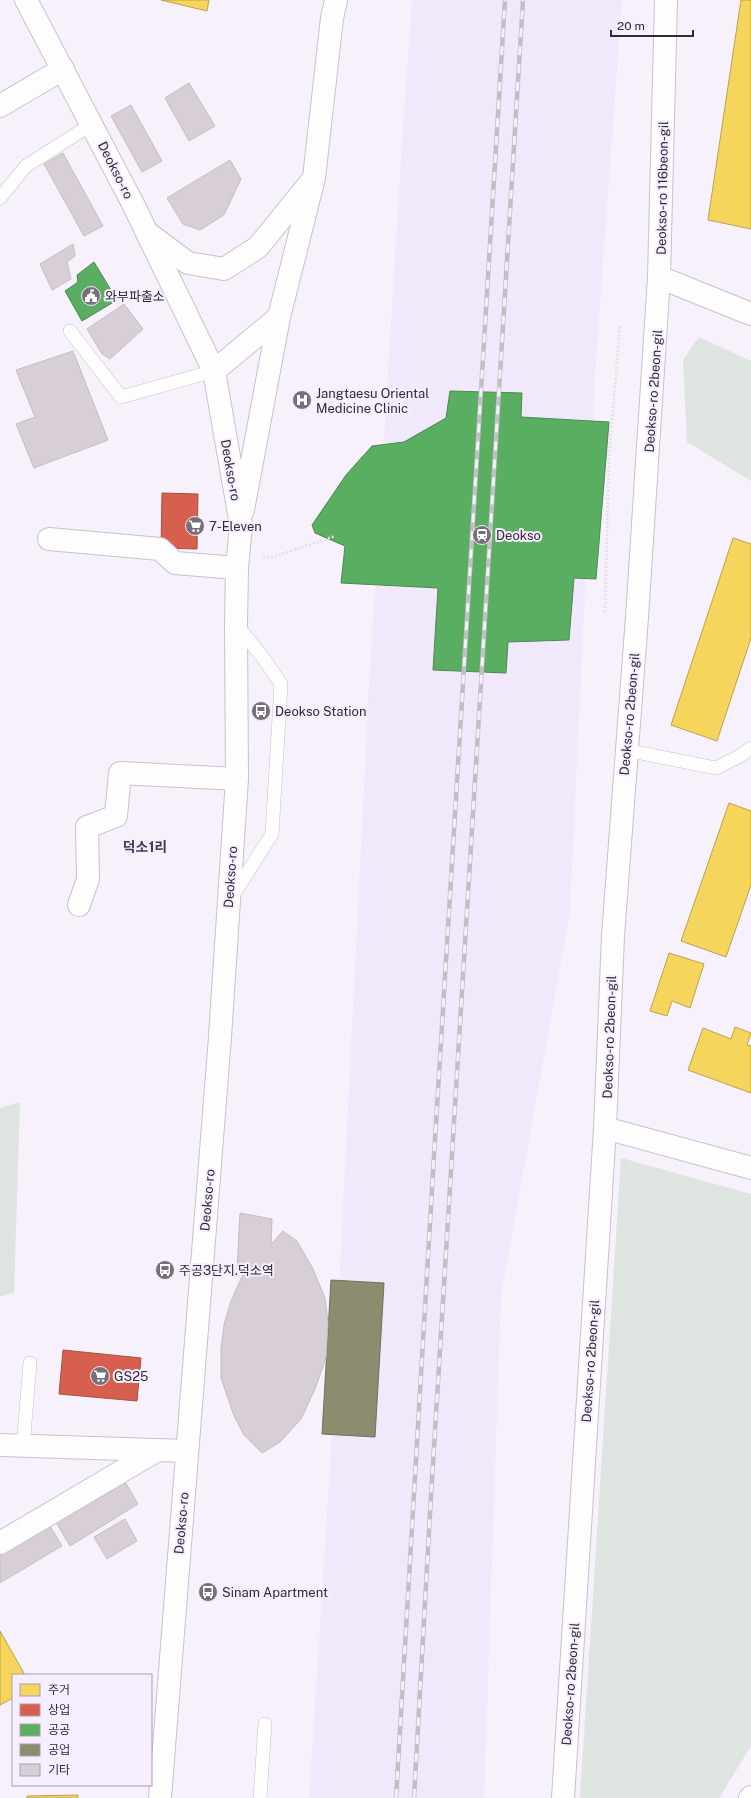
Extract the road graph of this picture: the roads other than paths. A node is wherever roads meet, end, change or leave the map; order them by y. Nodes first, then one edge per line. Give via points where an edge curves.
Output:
1 (26, 0) edge
2 (336, 0) edge
3 (666, 0) edge
4 (63, 69) junction
5 (0, 106) edge
6 (92, 124) junction
7 (314, 178) junction
8 (0, 198) edge
9 (146, 231) junction
10 (659, 277) junction
11 (751, 314) edge
12 (279, 317) junction
13 (70, 331) dead end
14 (214, 371) junction
15 (241, 525) junction
16 (49, 539) dead end
17 (237, 568) junction
18 (236, 624) junction
19 (751, 748) edge
20 (626, 750) junction
21 (237, 780) junction
22 (229, 902) junction
23 (79, 905) dead end
24 (605, 1128) junction
25 (751, 1168) edge
26 (30, 1363) dead end
27 (0, 1445) edge
28 (23, 1447) junction
29 (156, 1451) junction
30 (187, 1451) junction
31 (0, 1543) edge
32 (265, 1724) dead end
33 (160, 1798) edge
34 (260, 1798) edge
35 (563, 1798) edge

1 - 4 street, Deokso-ro
2 - 7 street
3 - 10 street, Deokso-ro 116beon-gil
4 - 5 street
4 - 6 street, Deokso-ro
6 - 8 lane via 26,166
6 - 9 street, Deokso-ro
7 - 9 street via 258,247 224,269 188,263
7 - 12 street
9 - 14 street, Deokso-ro
10 - 11 street
10 - 20 street, Deokso-ro 2beon-gil via 638,609
12 - 14 street
12 - 15 street
13 - 14 lane via 120,397
14 - 15 street, Deokso-ro
15 - 17 street, Deokso-ro
16 - 17 street via 160,549 175,563
17 - 18 street, Deokso-ro
18 - 21 street, Deokso-ro
18 - 22 lane via 281,684 272,834
19 - 20 lane via 716,768
20 - 24 street, Deokso-ro 2beon-gil via 613,936
21 - 22 street, Deokso-ro
21 - 23 street via 120,773 116,816 87,827 88,879
22 - 30 street, Deokso-ro
24 - 25 street
24 - 35 street, Deokso-ro 2beon-gil
26 - 28 lane
27 - 28 street
28 - 29 street
29 - 30 street
29 - 31 street
30 - 33 street, Deokso-ro
32 - 34 lane

